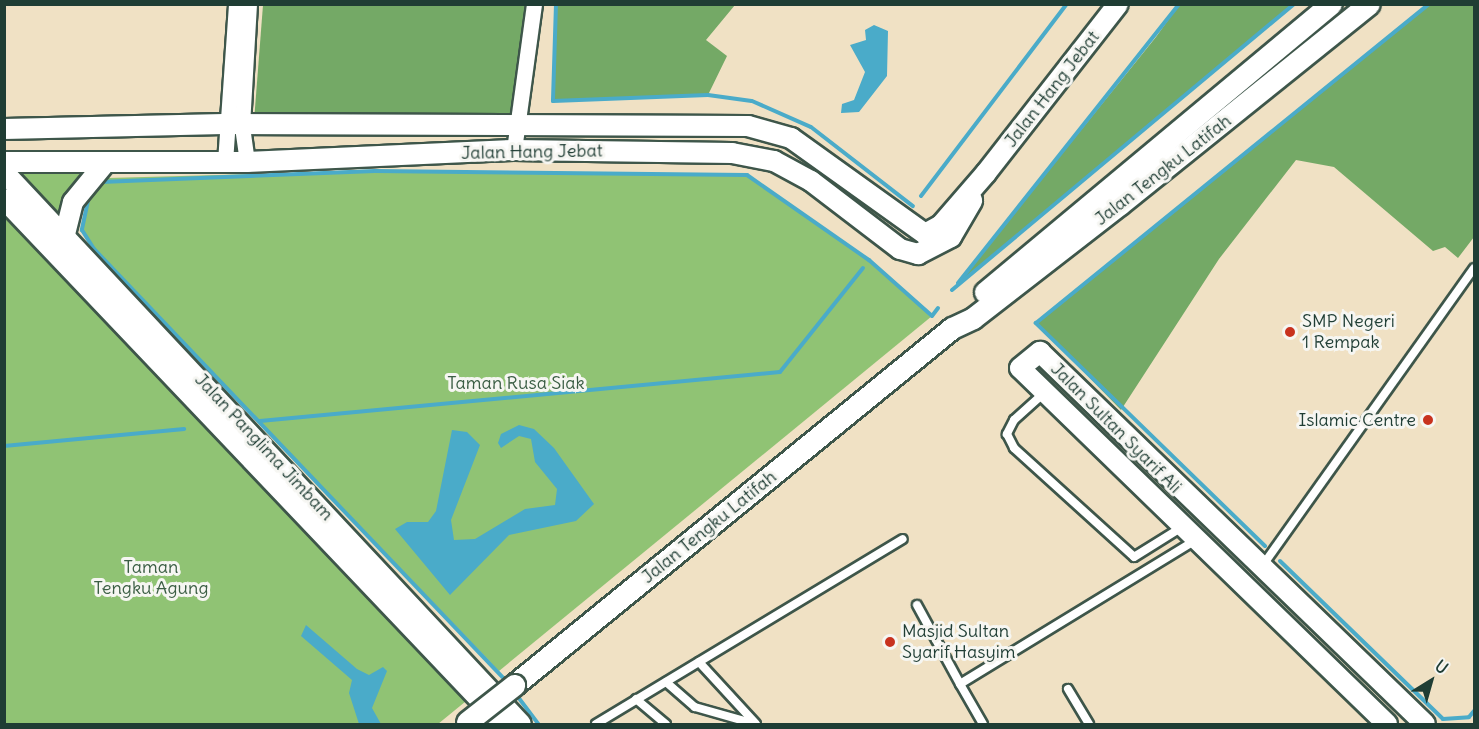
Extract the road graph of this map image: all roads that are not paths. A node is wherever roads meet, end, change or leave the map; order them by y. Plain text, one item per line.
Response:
1 (236, 4) edge
2 (249, 4) edge
3 (534, 4) edge
4 (1118, 4) edge
5 (1331, 4) edge
6 (1369, 4) edge
7 (233, 124) junction
8 (4, 129) edge
9 (518, 129) junction
10 (514, 150) junction
11 (4, 162) edge
12 (225, 162) junction
13 (247, 162) junction
14 (105, 163) junction
15 (4, 172) edge
16 (986, 173) junction
17 (4, 199) edge
18 (65, 234) junction
19 (1474, 268) edge
20 (952, 328) junction
21 (1044, 393) junction
22 (1189, 533) junction
23 (903, 539) dead end
24 (1259, 570) junction
25 (917, 605) dead end
26 (699, 662) junction
27 (666, 682) junction
28 (960, 684) junction
29 (1068, 689) dead end
30 (636, 699) junction
31 (1408, 709) junction
32 (464, 724) edge
33 (502, 724) edge
34 (521, 724) edge
35 (596, 724) edge
36 (666, 724) edge
37 (756, 724) edge
38 (983, 724) edge
39 (1089, 724) edge
40 (1387, 724) edge
41 (1393, 724) edge
42 (1423, 724) edge

1 - 7 street
2 - 7 street
3 - 9 street
4 - 16 street, Jalan Hang Jebat
5 - 20 main road, Jalan Tengku Latifah
6 - 20 main road, Jalan Tengku Latifah
7 - 8 street, Jalan Hang Jebat
7 - 9 street, Jalan Hang Jebat
7 - 12 street
7 - 13 street
9 - 10 street
9 - 16 street, Jalan Hang Jebat
10 - 13 street, Jalan Hang Jebat
10 - 16 street, Jalan Hang Jebat
11 - 14 street, Jalan Hang Jebat
12 - 13 street, Jalan Hang Jebat
12 - 14 street, Jalan Hang Jebat
14 - 18 street
15 - 18 street, Jalan Panglima Jimbam
17 - 33 street, Jalan Panglima Jimbam
18 - 34 street, Jalan Panglima Jimbam
19 - 24 lane
20 - 32 main road, Jalan Tengku Latifah, bridge
21 - 22 street, Jalan Sultan Syarif Ali
21 - 22 lane
21 - 24 street, Jalan Sultan Syarif Ali
22 - 28 lane
22 - 40 street, Jalan Sultan Syarif Ali
23 - 26 lane
24 - 31 street, Jalan Sultan Syarif Ali
25 - 28 lane
26 - 27 lane
26 - 37 lane
27 - 30 lane
27 - 37 lane
28 - 38 lane
29 - 39 lane
30 - 35 lane
30 - 36 lane
31 - 41 street
31 - 42 street, Jalan Sultan Syarif Ali

